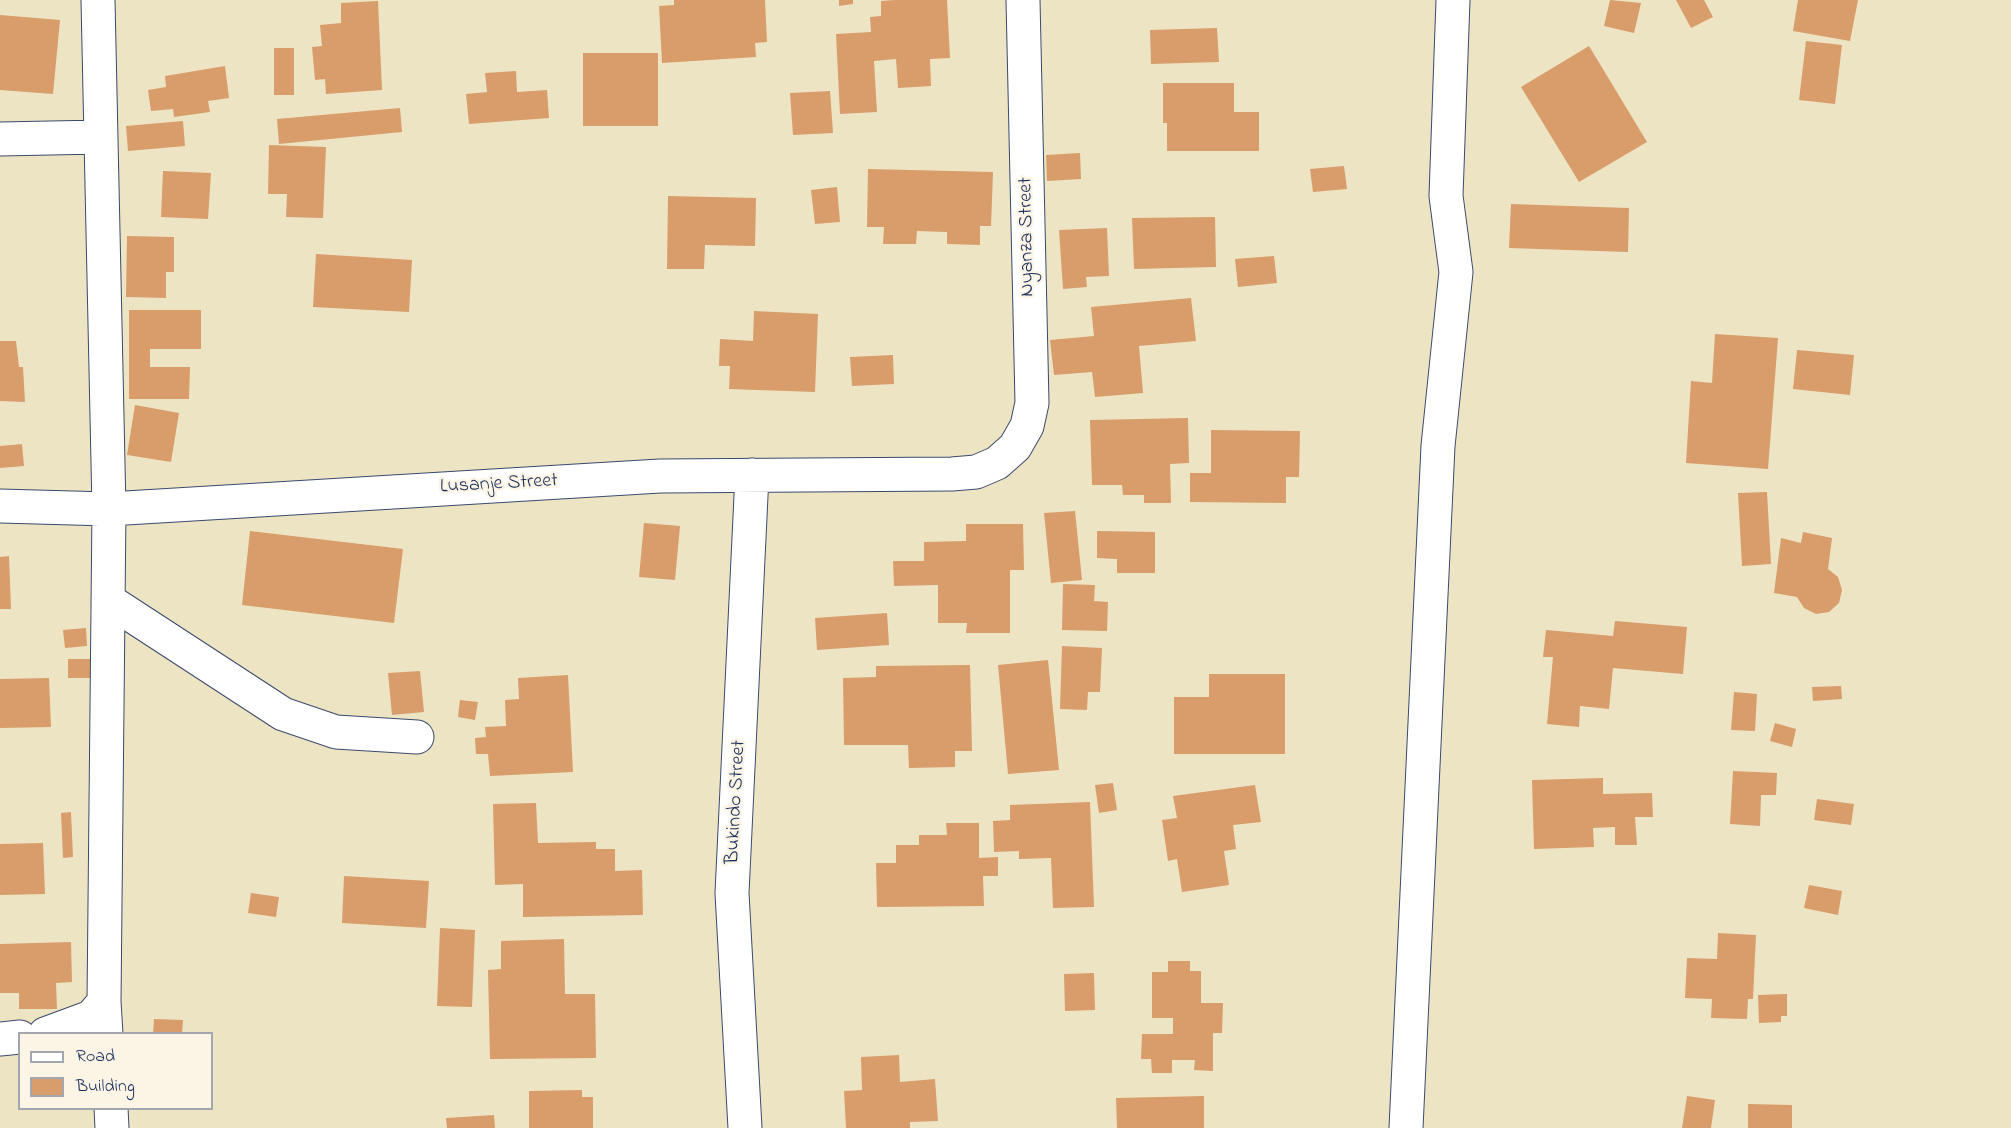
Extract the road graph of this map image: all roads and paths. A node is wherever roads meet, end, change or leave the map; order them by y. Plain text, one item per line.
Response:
1 (98, 0) edge
2 (1023, 0) edge
3 (1453, 0) edge
4 (101, 137) junction
5 (0, 140) edge
6 (997, 463) joint
7 (752, 475) junction
8 (0, 506) edge
9 (109, 509) junction
10 (108, 600) junction
11 (417, 737) dead end
12 (105, 1018) edge
13 (50, 1032) edge
14 (18, 1037) edge
15 (0, 1039) edge
16 (111, 1110) edge
17 (112, 1128) edge
18 (745, 1128) edge
19 (1406, 1128) edge

1 - 4 street
2 - 6 street, Nyanza Street
3 - 19 street
4 - 5 street
4 - 9 street
6 - 7 street, Lusanje Street
7 - 9 street, Lusanje Street
7 - 18 street, Bukindo Street
8 - 9 street, Lusanje Street
9 - 10 street
10 - 11 street
10 - 12 street
12 - 13 street
14 - 15 street
16 - 17 street

